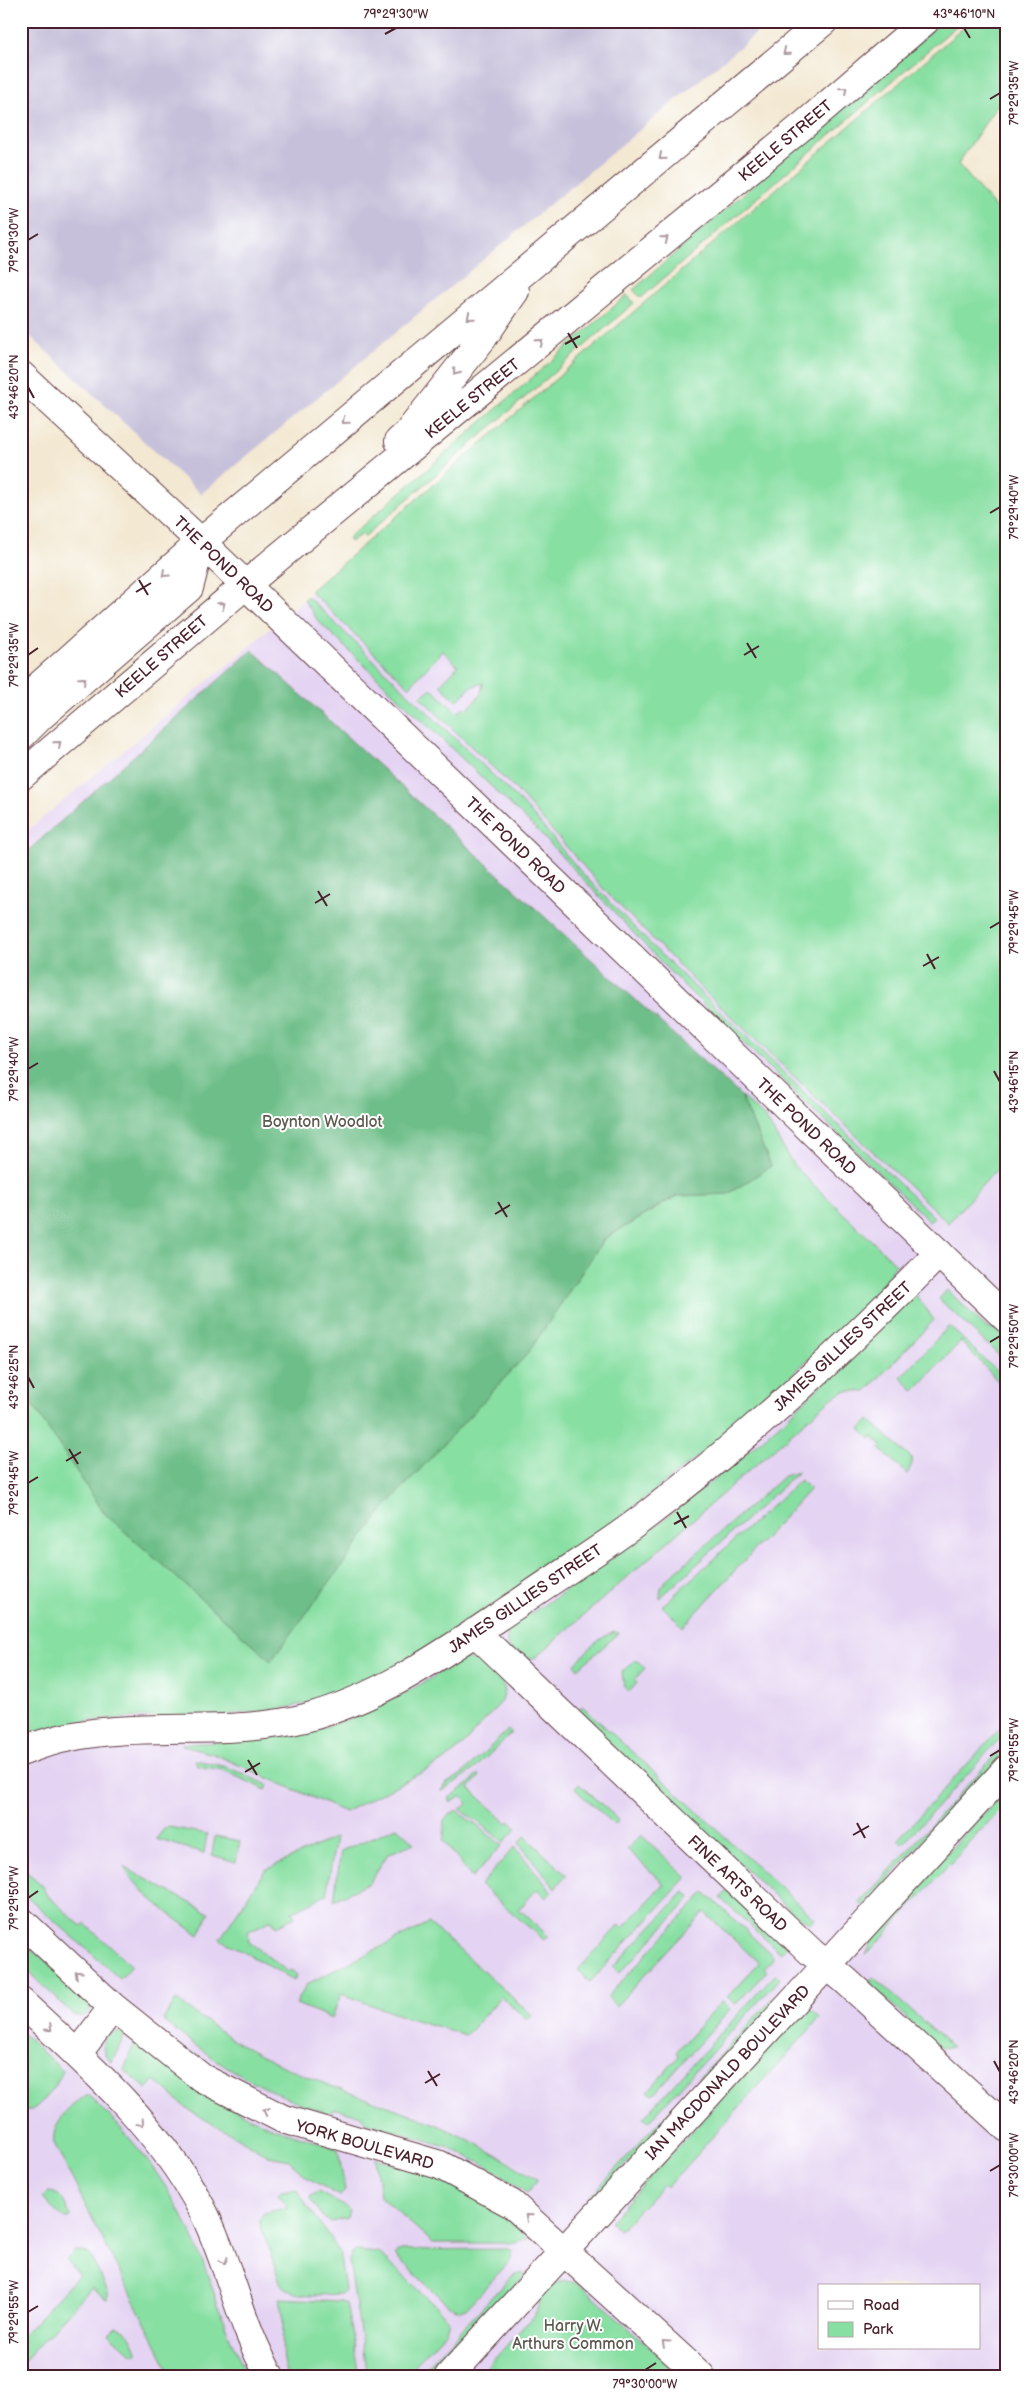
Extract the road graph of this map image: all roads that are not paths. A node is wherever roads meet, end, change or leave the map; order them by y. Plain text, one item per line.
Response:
1 (824, 21) edge
2 (925, 21) edge
3 (536, 262) junction
4 (21, 375) edge
5 (201, 542) junction
6 (246, 585) junction
7 (21, 702) edge
8 (21, 736) edge
9 (21, 776) edge
10 (939, 1253) junction
11 (1007, 1319) edge
12 (475, 1632) junction
13 (21, 1752) edge
14 (1007, 1770) edge
15 (21, 1921) edge
16 (826, 1965) junction
17 (21, 2002) edge
18 (113, 2007) junction
19 (77, 2054) junction
20 (1007, 2128) edge
21 (564, 2250) junction
22 (270, 2376) edge
23 (449, 2376) edge
24 (701, 2376) edge

1 -> 3 street
6 -> 2 street, KEELE STREET
3 -> 5 street
3 -> 6 street
4 - 5 street, THE POND ROAD
5 - 6 street, THE POND ROAD
5 -> 7 street
8 -> 5 street
9 -> 6 street, KEELE STREET
6 - 10 street, THE POND ROAD
10 - 11 street, THE POND ROAD
10 - 12 street, JAMES GILLIES STREET
12 - 13 street, JAMES GILLIES STREET
12 - 16 street, FINE ARTS ROAD
14 - 16 street, IAN MACDONALD BOULEVARD
18 -> 15 street, YORK BOULEVARD
16 - 20 street, FINE ARTS ROAD
16 - 21 street, IAN MACDONALD BOULEVARD
17 -> 19 street
18 - 19 street
21 -> 18 street, YORK BOULEVARD
19 -> 22 street
21 - 23 street, IAN MACDONALD BOULEVARD
24 -> 21 street, YORK BOULEVARD

